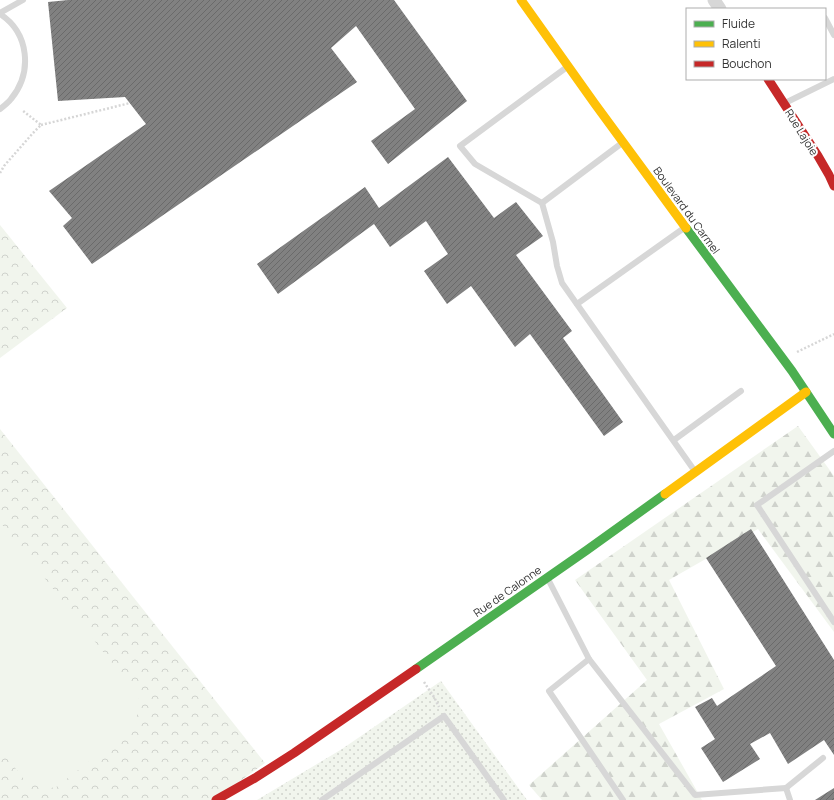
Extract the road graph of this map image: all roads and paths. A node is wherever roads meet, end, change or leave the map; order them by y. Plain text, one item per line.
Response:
1 (23, 0) edge
2 (521, 0) edge
3 (0, 13) edge
4 (826, 20) edge
5 (834, 35) edge
6 (568, 66) junction
7 (834, 79) edge
8 (769, 80) edge
9 (130, 103) dead end
10 (784, 103) junction
11 (0, 109) edge
12 (22, 110) dead end
13 (41, 125) junction
14 (624, 143) junction
15 (0, 172) edge
16 (833, 181) edge
17 (542, 203) junction
18 (685, 227) junction
19 (577, 304) junction
20 (834, 334) edge
21 (783, 359) junction
22 (741, 391) dead end
23 (806, 392) junction
24 (834, 434) edge
25 (674, 440) junction
26 (834, 451) edge
27 (695, 471) junction
28 (548, 578) junction
29 (834, 622) edge
30 (589, 659) junction
31 (415, 669) junction
32 (444, 716) junction
33 (823, 758) dead end
34 (786, 788) junction
35 (216, 800) edge
36 (322, 800) edge
37 (504, 800) edge
38 (623, 800) edge
39 (790, 800) edge

1 - 3 lane
2 - 6 street, Boulevard du Carmel
3 - 11 lane
4 - 5 lane
6 - 14 street, Boulevard du Carmel
6 - 17 lane
7 - 10 lane
8 - 10 street, Rue Lajoie
9 - 13 path
10 - 16 street, Rue Lajoie
12 - 13 path
13 - 15 path
14 - 17 lane
14 - 18 street, Boulevard du Carmel
17 - 19 lane
18 - 19 lane
18 - 21 street, Boulevard du Carmel
19 - 25 lane
20 - 21 path
21 - 23 street, Boulevard du Carmel
22 - 25 lane
23 - 24 street, Boulevard du Carmel
23 - 27 street, Rue de Calonne
25 - 27 lane
26 - 29 lane
27 - 28 street, Rue de Calonne
28 - 30 lane
28 - 31 street, Rue de Calonne
30 - 34 lane
30 - 38 lane
31 - 32 path
31 - 35 street, Rue de Calonne
32 - 36 lane
32 - 37 lane
33 - 34 lane
34 - 39 lane

